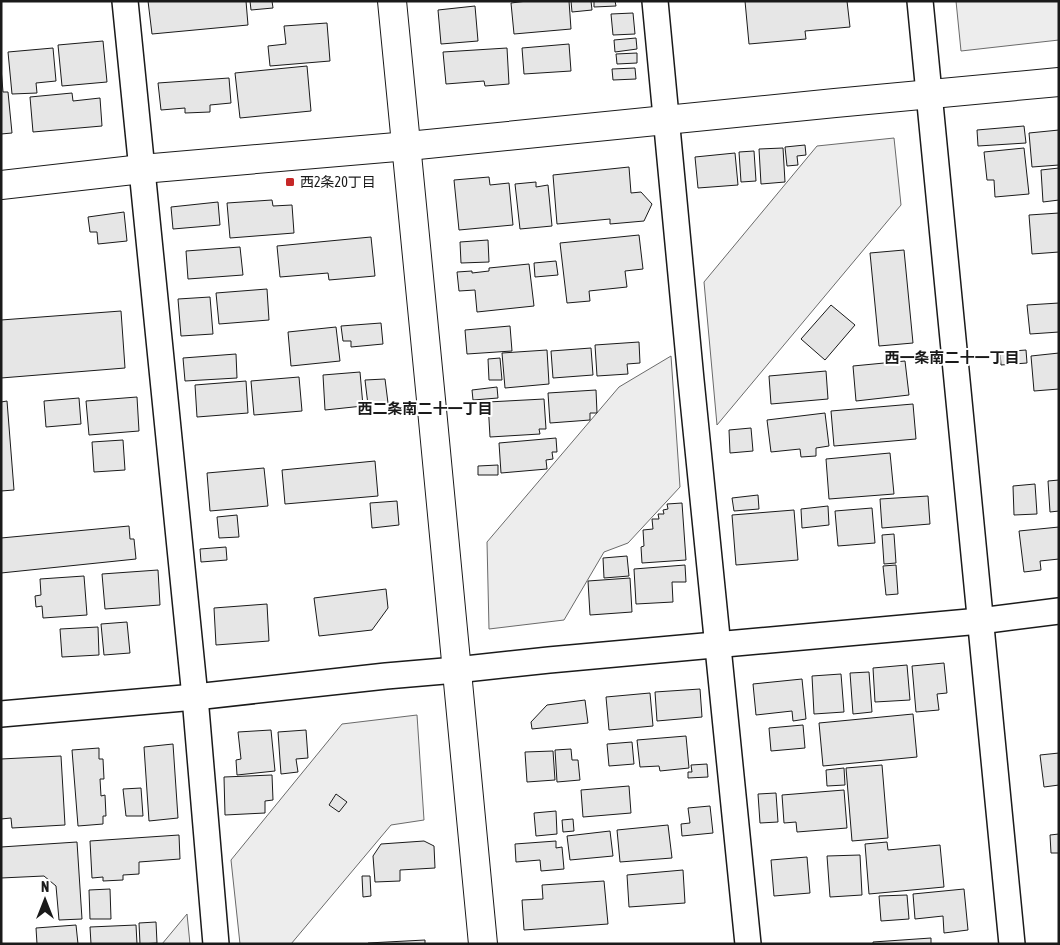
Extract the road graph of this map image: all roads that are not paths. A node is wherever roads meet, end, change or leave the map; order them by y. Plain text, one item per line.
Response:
1 (125, 1) edge
2 (392, 1) edge
3 (656, 1) edge
4 (920, 1) edge
5 (1059, 82) edge
6 (929, 94) junction
7 (668, 120) junction
8 (408, 146) junction
9 (142, 169) junction
10 (1, 185) edge
11 (1059, 611) edge
12 (980, 621) junction
13 (718, 644) junction
14 (456, 670) junction
15 (195, 698) junction
16 (1, 714) edge
17 (216, 944) edge
18 (483, 944) edge
19 (748, 944) edge
20 (1012, 944) edge

1 - 9 street
2 - 8 street
3 - 7 street
4 - 6 street
5 - 6 street
6 - 7 street
6 - 12 street
7 - 8 street
7 - 13 street
8 - 9 street
8 - 14 street
9 - 10 street
9 - 15 street
11 - 12 street
12 - 13 street
12 - 20 street
13 - 14 street
13 - 19 street
14 - 15 street
14 - 18 street
15 - 16 street
15 - 17 street

